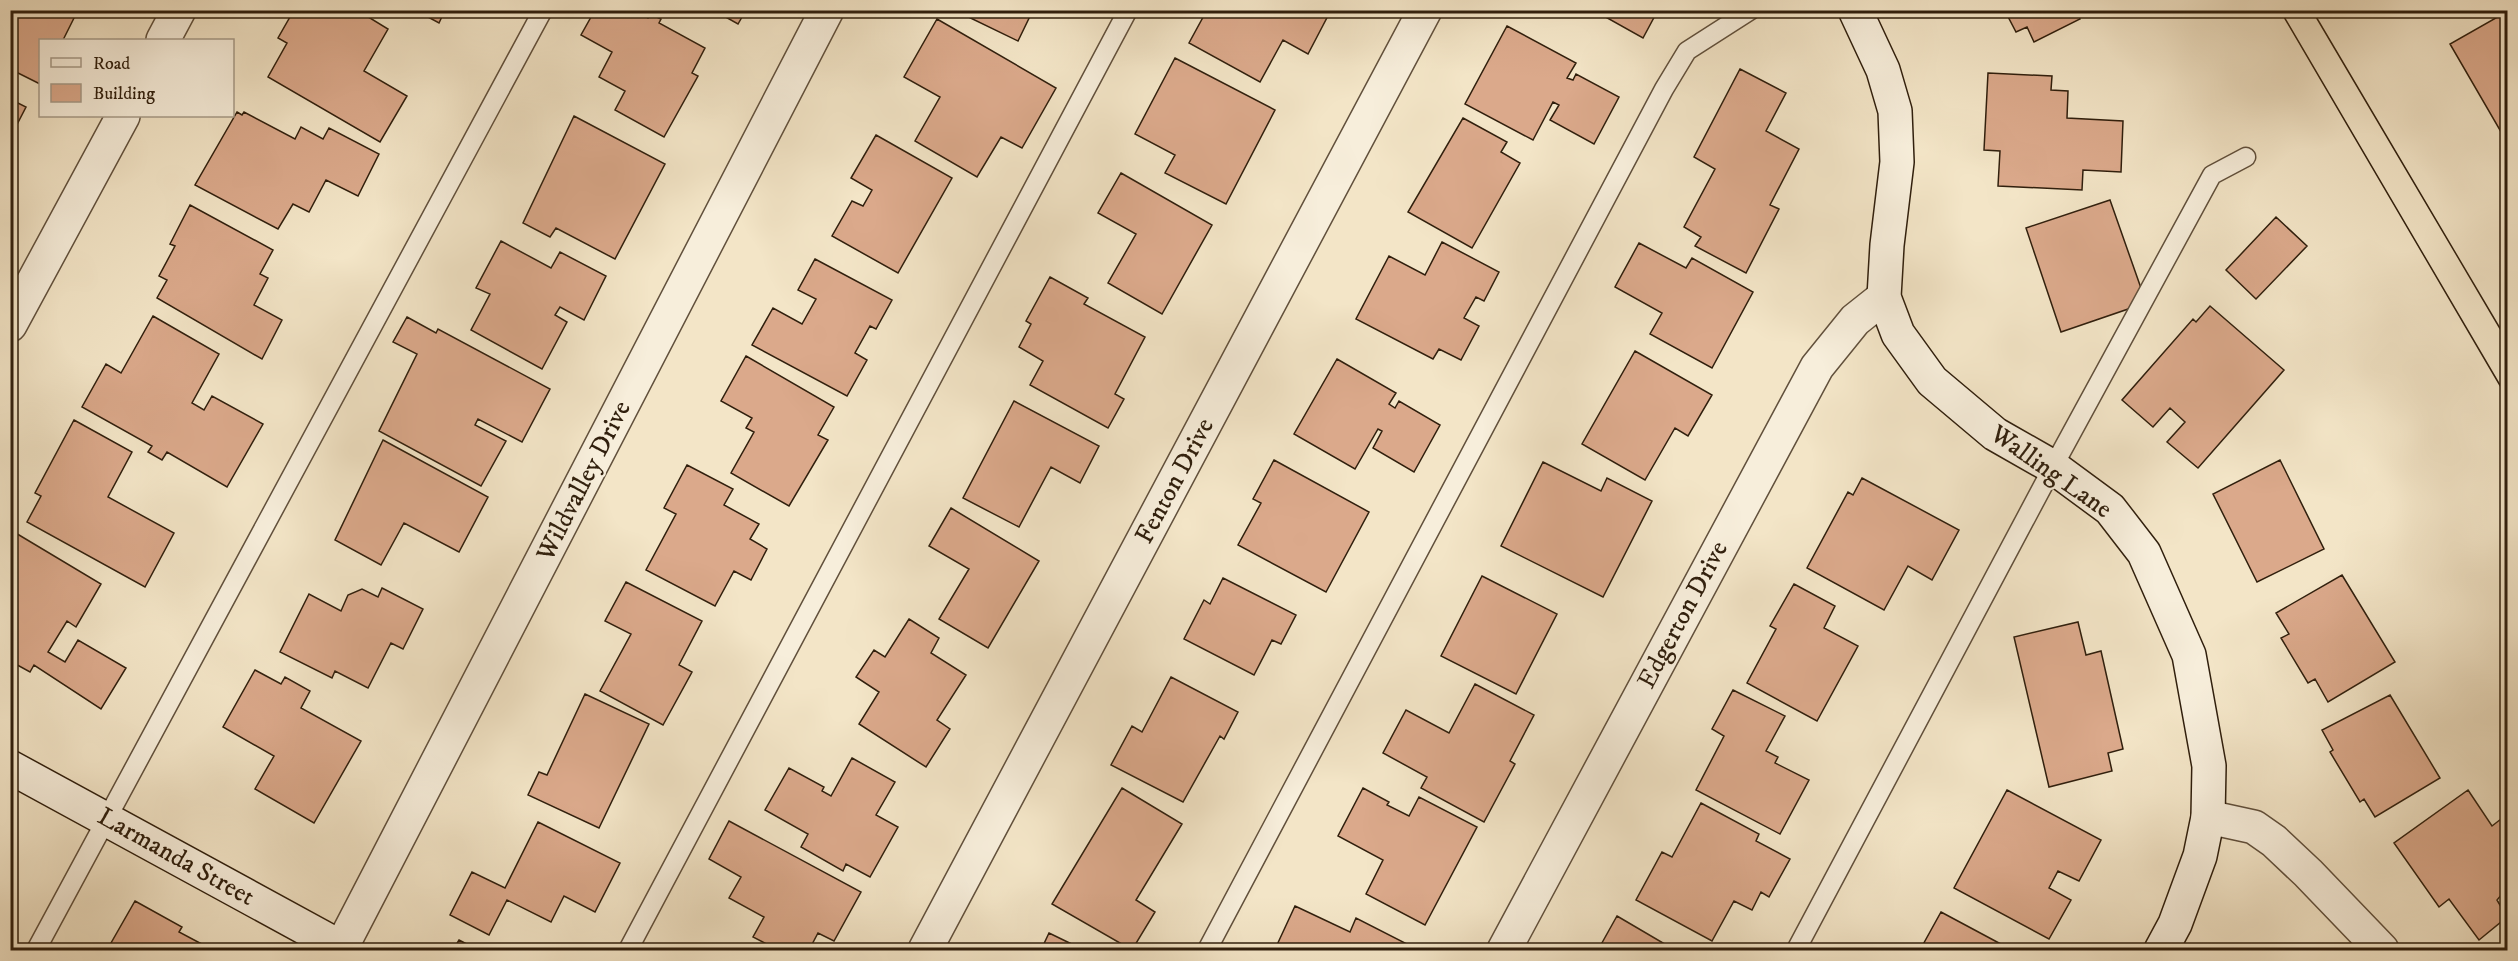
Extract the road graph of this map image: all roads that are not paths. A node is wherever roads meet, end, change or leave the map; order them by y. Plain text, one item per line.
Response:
1 (179, 10) edge
2 (543, 10) edge
3 (827, 10) edge
4 (1128, 10) edge
5 (1425, 10) edge
6 (1751, 10) edge
7 (1855, 10) edge
8 (164, 39) edge
9 (122, 117) edge
10 (2246, 158) dead end
11 (1884, 297) junction
12 (10, 325) edge
13 (2053, 467) junction
14 (10, 767) edge
15 (2208, 817) junction
16 (105, 819) junction
17 (341, 949) edge
18 (36, 951) edge
19 (628, 951) edge
20 (925, 951) edge
21 (1207, 951) edge
22 (1504, 951) edge
23 (1796, 951) edge
24 (2161, 951) edge
25 (2382, 951) edge

1 - 8 street
2 - 16 lane
3 - 17 street, Wildvalley Drive
4 - 19 lane
5 - 20 street, Fenton Drive
6 - 21 lane
7 - 11 street, Walling Lane
9 - 12 street
10 - 13 lane
11 - 13 street, Walling Lane
11 - 22 street, Edgerton Drive
13 - 15 street, Walling Lane
13 - 23 lane
14 - 16 street, Larmanda Street
15 - 24 street, Walling Lane
15 - 25 street
16 - 17 street, Larmanda Street
16 - 18 lane

